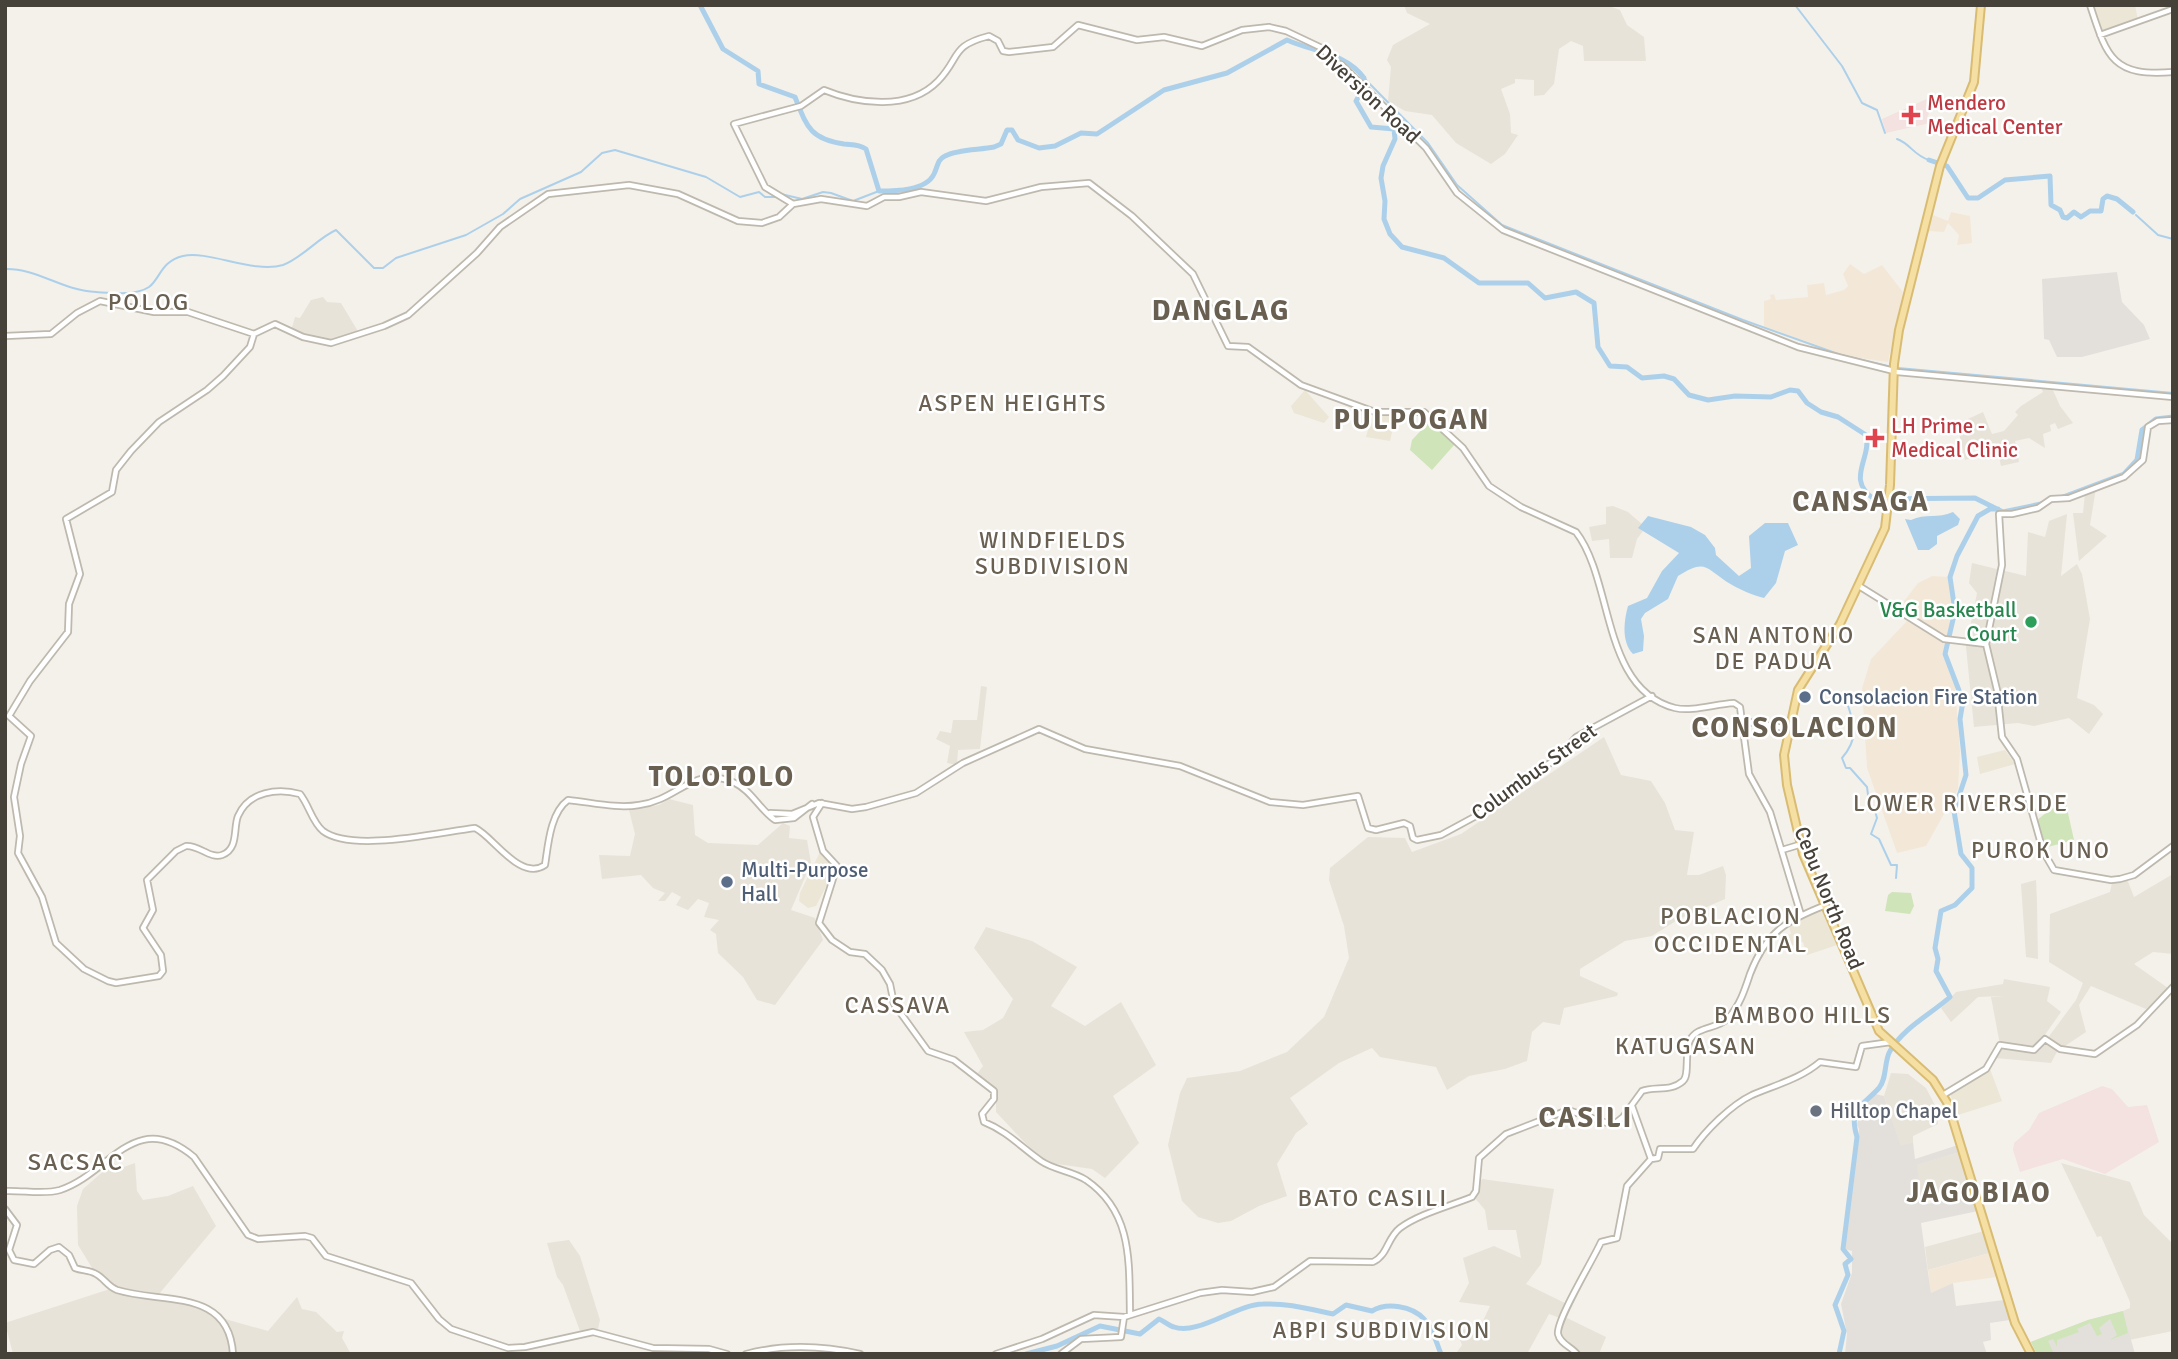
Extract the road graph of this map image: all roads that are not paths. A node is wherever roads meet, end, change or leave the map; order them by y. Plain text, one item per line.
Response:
1 (1983, 5) edge
2 (2090, 5) edge
3 (2173, 9) edge
4 (2099, 35) junction
5 (2173, 72) edge
6 (793, 204) junction
7 (254, 334) junction
8 (5, 336) edge
9 (1895, 368) junction
10 (2173, 397) edge
11 (2173, 419) edge
12 (1860, 588) junction
13 (1986, 644) junction
14 (1652, 696) junction
15 (1744, 719) junction
16 (1789, 729) junction
17 (822, 803) junction
18 (1802, 844) junction
19 (2173, 846) edge
20 (1782, 850) junction
21 (1826, 905) junction
22 (1801, 915) junction
23 (2173, 987) edge
24 (1882, 1033) junction
25 (1893, 1044) junction
26 (1943, 1095) junction
27 (1632, 1106) junction
28 (1651, 1159) junction
29 (5, 1191) edge
30 (5, 1209) edge
31 (1130, 1315) junction
32 (1124, 1317) junction
33 (233, 1354) edge
34 (727, 1354) edge
35 (746, 1354) edge
36 (860, 1354) edge
37 (996, 1354) edge
38 (1062, 1354) edge
39 (1577, 1354) edge
40 (2031, 1354) edge

1 - 9 main road, Cebu North Road
2 - 4 street
3 - 4 street
4 - 5 street
6 - 7 street
6 - 9 street, Diversion Road
6 - 14 street
7 - 8 street
7 - 17 street, Columbus Street
9 - 10 street, Diversion Road
9 - 12 main road, Cebu North Road
11 - 13 street
12 - 13 street
12 - 16 main road, Cebu North Road
13 - 19 street
14 - 15 street
14 - 17 street, Columbus Street
15 - 16 street
15 - 20 street
16 - 18 main road, Cebu North Road
17 - 31 street
18 - 20 street
18 - 21 main road, Cebu North Road
18 - 24 main road, Cebu North Road
20 - 22 street
21 - 22 street
21 - 24 main road, Cebu North Road
22 - 27 street
23 - 26 street
24 - 25 main road
25 - 26 main road
25 - 28 street
26 - 40 main road
27 - 28 street
27 - 31 street
28 - 39 street
29 - 34 street
30 - 33 street
31 - 32 street
32 - 37 street
32 - 38 street
35 - 36 street

